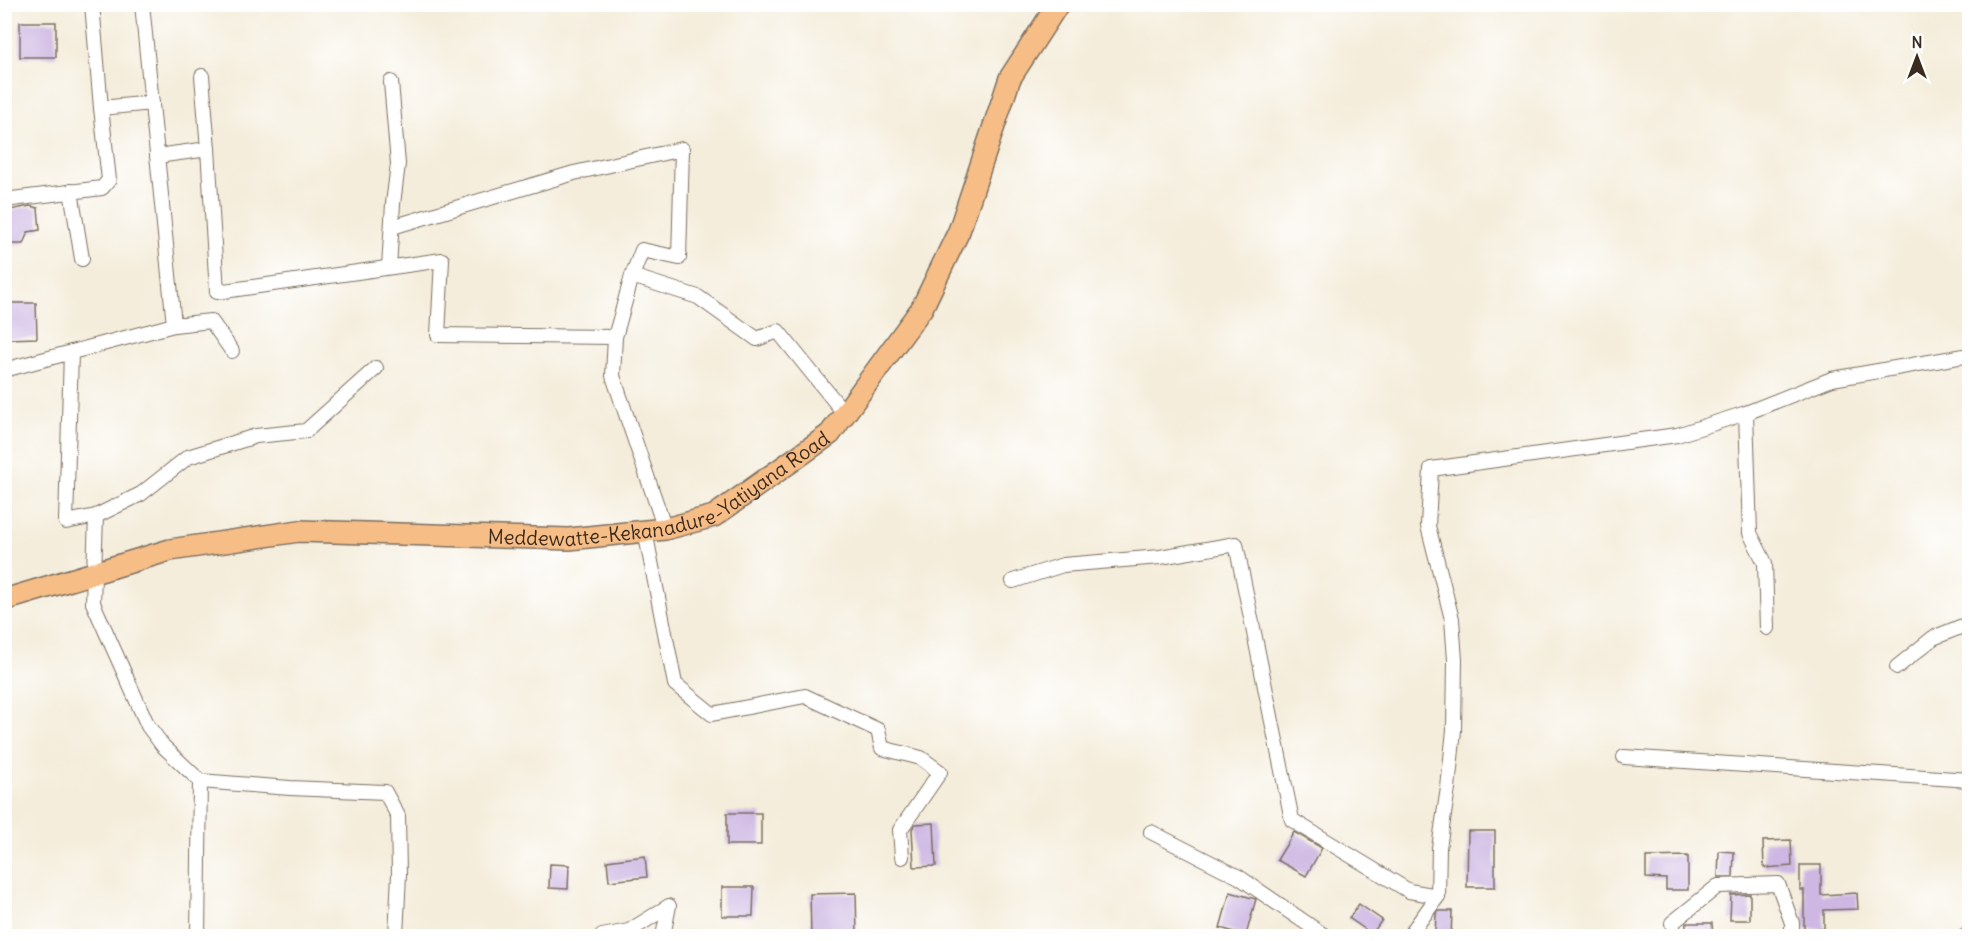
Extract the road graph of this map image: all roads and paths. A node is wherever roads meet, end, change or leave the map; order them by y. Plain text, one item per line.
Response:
1 (92, 4) edge
2 (142, 4) edge
3 (1058, 4) edge
4 (202, 76) dead end
5 (391, 82) dead end
6 (152, 103) junction
7 (101, 108) junction
8 (208, 149) junction
9 (157, 156) junction
10 (71, 191) junction
11 (4, 200) edge
12 (392, 226) junction
13 (82, 259) dead end
14 (389, 267) junction
15 (632, 276) junction
16 (174, 325) junction
17 (615, 337) junction
18 (232, 351) dead end
19 (71, 352) junction
20 (1970, 355) edge
21 (376, 368) dead end
22 (4, 370) edge
23 (1746, 413) junction
24 (845, 414) junction
25 (96, 516) junction
26 (655, 530) junction
27 (94, 573) junction
28 (1013, 581) dead end
29 (4, 600) edge
30 (1970, 623) edge
31 (1767, 628) dead end
32 (1898, 667) dead end
33 (1624, 757) dead end
34 (1970, 780) edge
35 (200, 781) junction
36 (1151, 832) dead end
37 (902, 857) dead end
38 (1438, 896) junction
39 (1970, 933) edge
40 (198, 936) edge
41 (396, 936) edge
42 (602, 936) edge
43 (663, 936) edge
44 (1325, 936) edge
45 (1409, 936) edge
46 (1675, 936) edge
47 (1792, 936) edge
48 (1965, 936) edge

1 - 7 street
2 - 6 street
3 - 24 main road, Meddewatte-Kekanadure-Yatiyana Road
4 - 8 street
5 - 12 street
6 - 7 street
6 - 9 street
7 - 10 street
8 - 9 street
8 - 14 street
9 - 16 street
10 - 11 street
10 - 13 street
12 - 14 street
12 - 15 street
14 - 17 street
15 - 17 street
15 - 24 street
16 - 18 street
16 - 19 street
17 - 26 street
19 - 22 street
19 - 25 street
20 - 23 street
21 - 25 street
23 - 31 street
23 - 38 street
24 - 26 main road, Meddewatte-Kekanadure-Yatiyana Road
25 - 27 street
26 - 27 main road, Meddewatte-Kekanadure-Yatiyana Road
26 - 37 street
27 - 29 main road, Meddewatte-Kekanadure-Yatiyana Road
27 - 35 street
28 - 38 street
30 - 32 street
33 - 34 street
35 - 40 street
35 - 41 street
36 - 44 street
38 - 45 street
39 - 48 street
42 - 43 street
46 - 47 street

